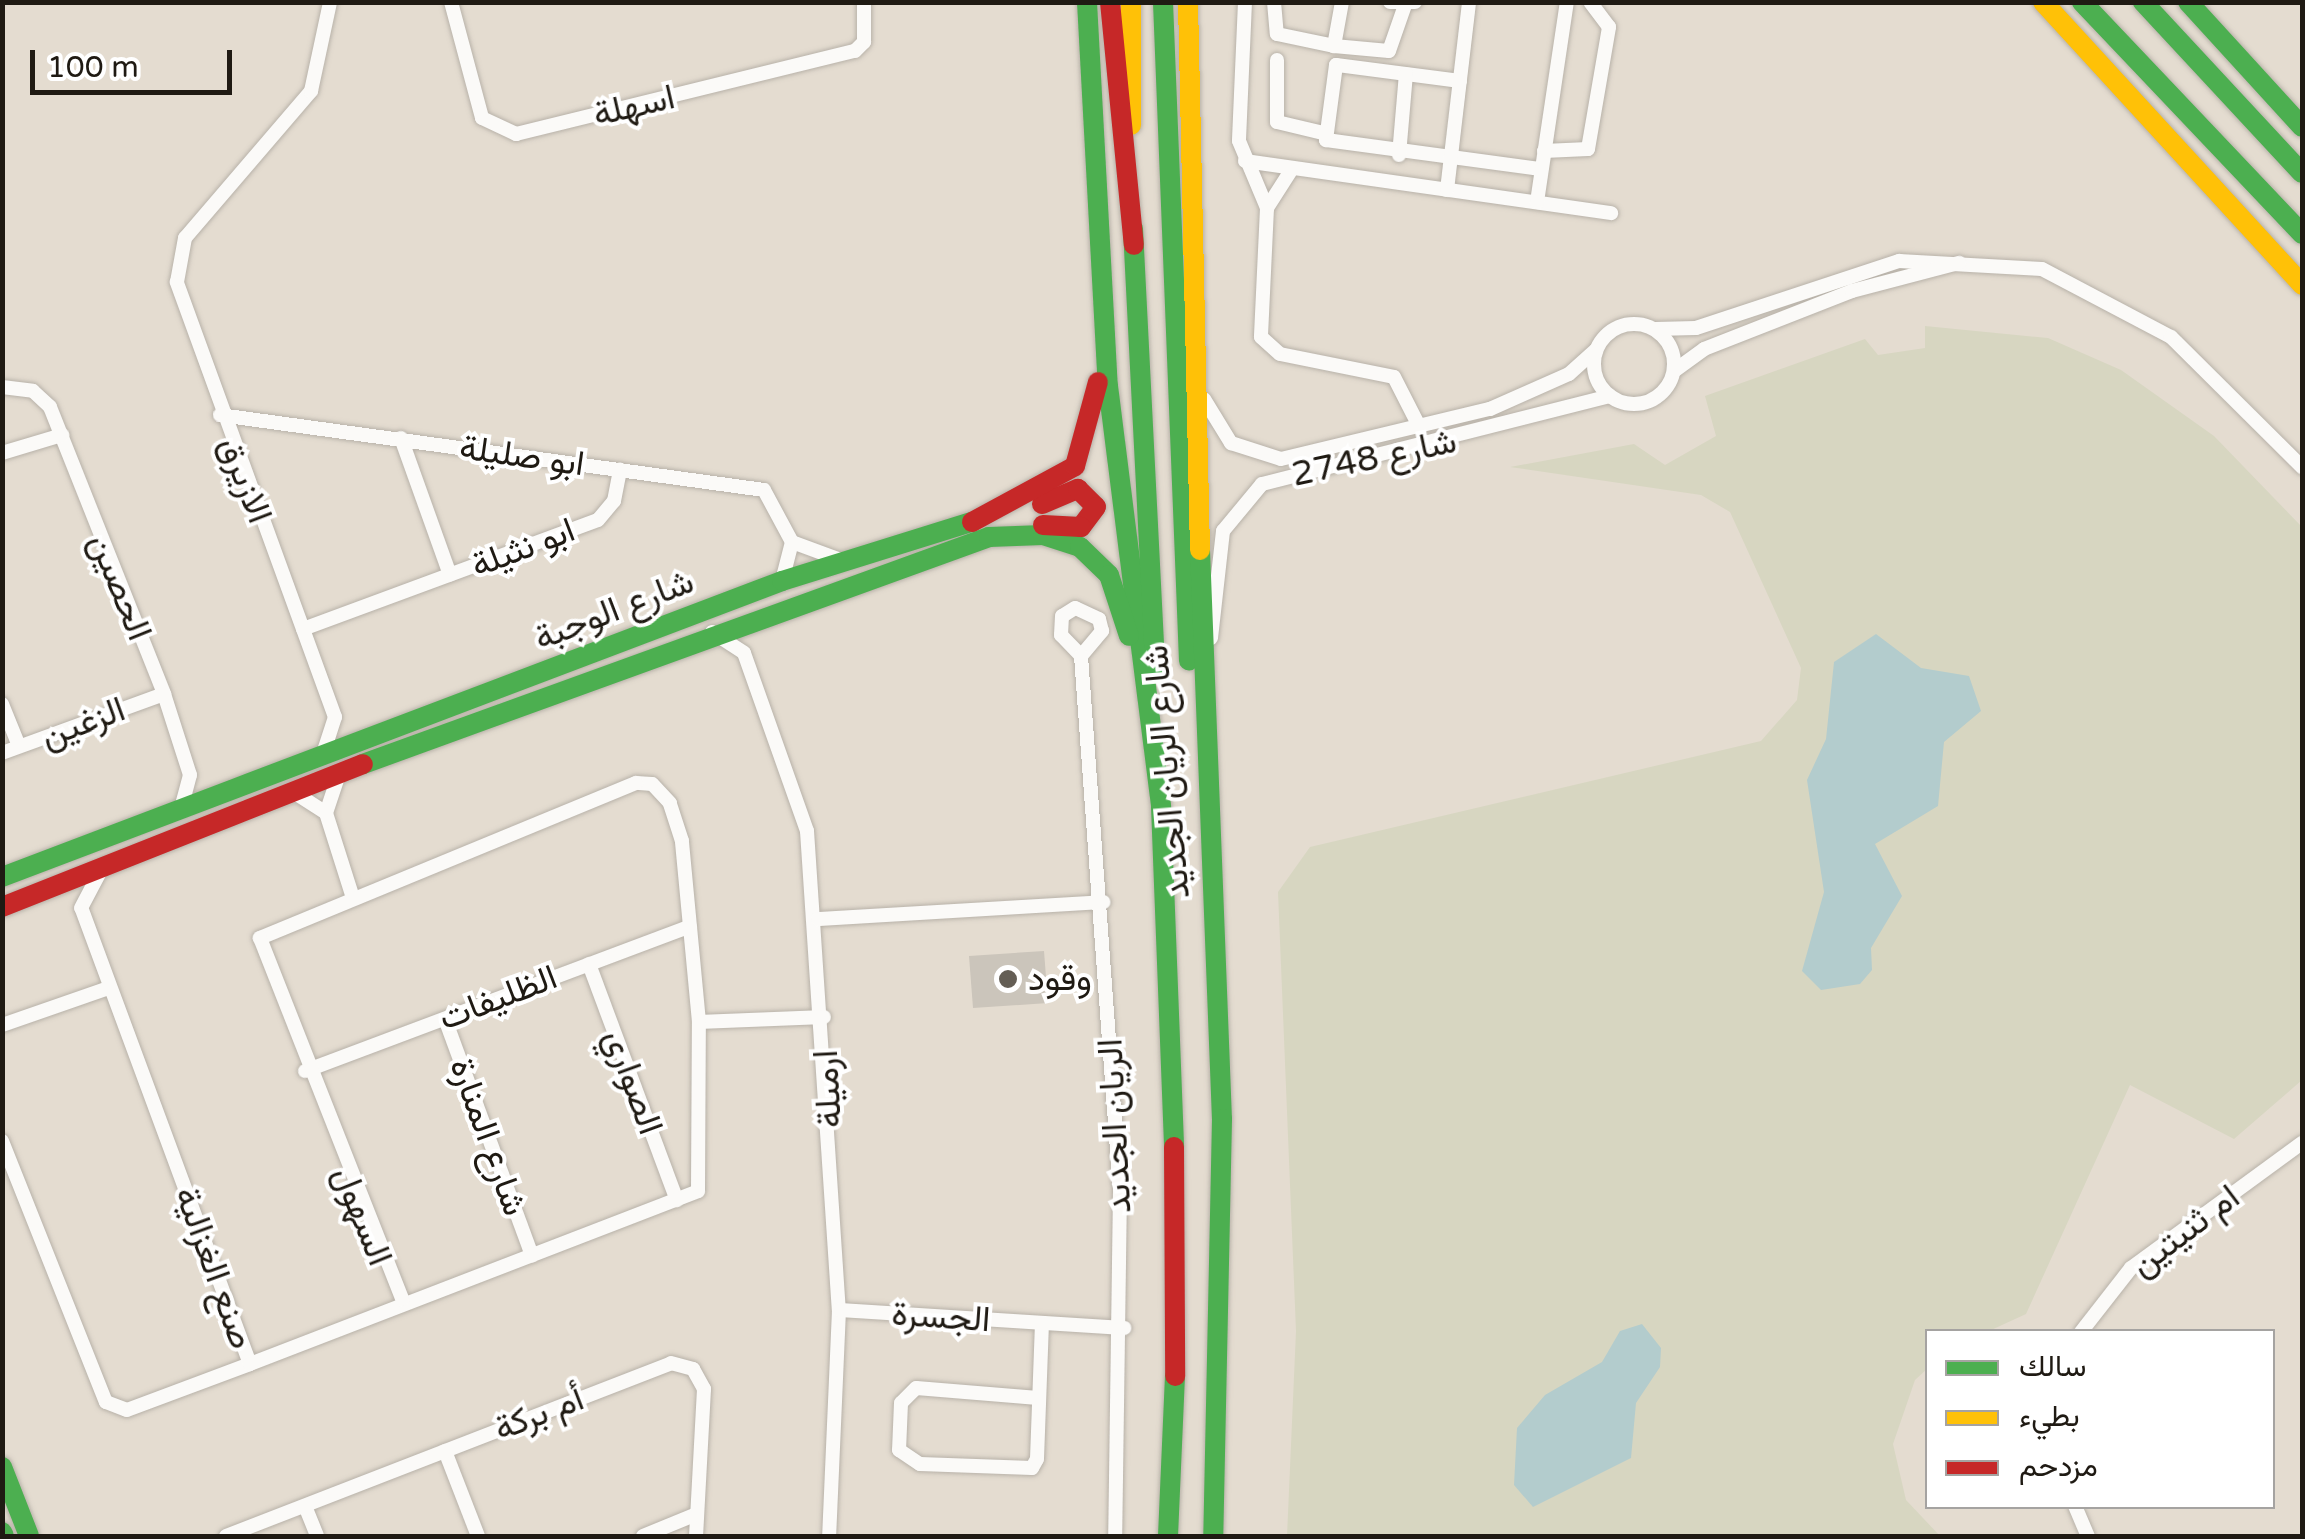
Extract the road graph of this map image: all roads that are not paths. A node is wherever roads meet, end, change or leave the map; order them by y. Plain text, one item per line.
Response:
1 (330, 2) edge
2 (452, 2) edge
3 (864, 2) edge
4 (1087, 2) edge
5 (1110, 2) edge
6 (1132, 2) edge
7 (1163, 2) edge
8 (1188, 2) edge
9 (1245, 2) edge
10 (1274, 2) edge
11 (1342, 2) edge
12 (1469, 2) edge
13 (1566, 2) edge
14 (1590, 2) edge
15 (2043, 2) edge
16 (2082, 2) edge
17 (2143, 2) edge
18 (2188, 2) edge
19 (1403, 3) edge
20 (1334, 46) junction
21 (1277, 60) dead end
22 (1406, 74) junction
23 (1460, 81) junction
24 (2302, 127) edge
25 (1323, 132) junction
26 (1544, 150) junction
27 (1399, 154) junction
28 (1451, 157) junction
29 (1245, 160) junction
30 (1541, 169) junction
31 (1290, 172) junction
32 (2302, 172) edge
33 (1447, 190) junction
34 (1537, 202) junction
35 (1266, 208) junction
36 (1611, 213) dead end
37 (2302, 234) edge
38 (1134, 245) junction
39 (1960, 263) junction
40 (2302, 285) edge
41 (1103, 290) junction
42 (1655, 330) junction
43 (1596, 350) junction
44 (1674, 371) junction
45 (2, 387) edge
46 (1199, 389) junction
47 (1610, 396) junction
48 (220, 416) junction
49 (1463, 417) junction
50 (1420, 428) junction
51 (62, 435) junction
52 (401, 438) junction
53 (1470, 438) junction
54 (2, 452) edge
55 (2302, 467) edge
56 (620, 470) junction
57 (990, 527) junction
58 (792, 542) junction
59 (840, 560) junction
60 (450, 576) junction
61 (782, 581) junction
62 (766, 611) junction
63 (303, 629) junction
64 (711, 632) junction
65 (744, 653) junction
66 (1081, 656) dead end
67 (1206, 658) junction
68 (1138, 664) junction
69 (164, 694) junction
70 (2, 704) edge
71 (335, 717) junction
72 (380, 736) junction
73 (20, 746) junction
74 (2, 753) edge
75 (318, 758) junction
76 (1204, 758) junction
77 (341, 772) junction
78 (292, 791) junction
79 (1161, 806) junction
80 (326, 813) junction
81 (172, 815) junction
82 (82, 847) junction
83 (102, 869) junction
84 (2, 877) edge
85 (2, 888) edge
86 (47, 890) junction
87 (352, 895) junction
88 (1103, 902) junction
89 (2, 907) edge
90 (80, 908) junction
91 (818, 919) junction
92 (690, 926) junction
93 (589, 964) junction
94 (109, 988) junction
95 (824, 1017) junction
96 (445, 1019) junction
97 (699, 1022) junction
98 (2, 1026) edge
99 (305, 1071) junction
100 (2, 1140) edge
101 (2302, 1143) edge
102 (677, 1200) junction
103 (532, 1255) junction
104 (402, 1299) junction
105 (839, 1310) junction
106 (1042, 1325) junction
107 (1124, 1328) junction
108 (2083, 1329) edge
109 (250, 1364) junction
110 (1038, 1398) junction
111 (445, 1451) junction
112 (2, 1468) edge
113 (305, 1506) junction
114 (2076, 1509) edge
115 (697, 1514) junction
116 (29, 1536) edge
117 (226, 1536) edge
118 (317, 1536) edge
119 (478, 1536) edge
120 (643, 1536) edge
121 (696, 1536) edge
122 (829, 1536) edge
123 (1116, 1536) edge
124 (1168, 1536) edge
125 (1213, 1536) edge
126 (2088, 1536) edge

1 - 48 street, الازيرق
2 - 3 street, اسهلة
4 - 41 main road
5 - 38 main road
6 - 38 main road, شارع الريان الجديد
7 - 76 main road, شارع الريان الجديد
8 - 46 main road
9 - 29 street
10 - 20 street
11 - 20 street
12 - 23 street
13 - 26 street
14 - 26 street
15 - 40 main road
16 - 37 main road
17 - 32 main road
18 - 24 main road
19 - 20 street
21 - 25 street
22 - 23 street
22 - 25 street
22 - 27 street
23 - 28 street
25 - 27 street
26 - 30 street
27 - 28 street
28 - 30 street
28 - 33 street
29 - 31 street
29 - 35 street
30 - 34 street
31 - 33 street
31 - 35 street
33 - 34 street
34 - 36 street
35 - 50 street
38 - 79 main road, شارع الريان الجديد
39 - 42 street
39 - 44 street
39 - 55 street
41 - 57 main road, شارع الوجبة
41 - 68 main road
42 - 43 street
42 - 44 street
43 - 47 street
43 - 49 street, شارع 2748
44 - 47 street
45 - 51 street, الحصين
46 - 50 street, شارع 2748
46 - 67 main road
47 - 53 street, شارع 2748
48 - 52 street, ابو صليلة
48 - 63 street, الازيرق
49 - 50 street, شارع 2748
49 - 53 street
51 - 54 street
51 - 69 street, الحصين
52 - 56 street, ابو صليلة
52 - 60 street, ابو نثيلة
53 - 67 street, شارع 2748
56 - 58 street, ابو صليلة
56 - 60 street, ابو نثيلة
57 - 59 main road, شارع الوجبة
57 - 62 main road, شارع الوجبة
57 - 68 main road, شارع الوجبة
58 - 59 street
58 - 61 street
59 - 61 main road, شارع الوجبة
60 - 63 street, ابو نثيلة
61 - 72 main road, شارع الوجبة
62 - 64 main road, شارع الوجبة
62 - 65 street
63 - 71 street, الازيرق
64 - 65 street
64 - 77 main road, شارع الوجبة
65 - 91 street, ارميلة
66 - 88 street, الريان الجديد
67 - 76 main road
68 - 79 main road
69 - 73 street, الزغين
69 - 81 street, الحصين
70 - 73 street
71 - 72 street
71 - 75 street
72 - 75 main road, شارع الوجبة
73 - 74 street, الزغين
75 - 81 main road, شارع الوجبة
76 - 125 main road, شارع الريان الجديد
77 - 78 main road, شارع الوجبة
77 - 80 street
78 - 80 street
78 - 83 main road, شارع الوجبة
79 - 124 main road, شارع الريان الجديد
80 - 87 street
81 - 82 main road, شارع الوجبة
82 - 84 main road, شارع الوجبة
82 - 85 main road
83 - 86 main road, شارع الوجبة
83 - 90 street
86 - 89 main road, شارع الوجبة
86 - 90 street
87 - 92 street, السهول
87 - 99 street, السهول
88 - 91 street
88 - 107 street, الريان الجديد
90 - 94 street, صنع الغزالية
91 - 95 street, ارميلة
92 - 93 street, الظليفات
92 - 97 street, السهول
93 - 96 street, الظليفات
93 - 102 street, الصواري
94 - 98 street
94 - 109 street, صنع الغزالية
95 - 97 street
95 - 105 street, ارميلة
96 - 99 street, الظليفات
96 - 103 street, شارع المنارة
97 - 102 street, السهول
99 - 104 street, السهول
100 - 109 street, صنع الغزالية
101 - 108 street, ام ثنيتين
102 - 103 street, السهول
103 - 104 street, السهول
104 - 109 street
105 - 106 street, الجسرة
105 - 122 street, ارميلة
106 - 107 street, الجسرة
106 - 110 street, الجسرة
107 - 123 street, الريان الجديد
110 - 110 street, الجسرة
111 - 113 street, أم بركة
111 - 115 street, أم بركة
111 - 119 street
112 - 116 main road
113 - 117 street, أم بركة
113 - 118 street
114 - 126 street
115 - 120 street
115 - 121 street, أم بركة

